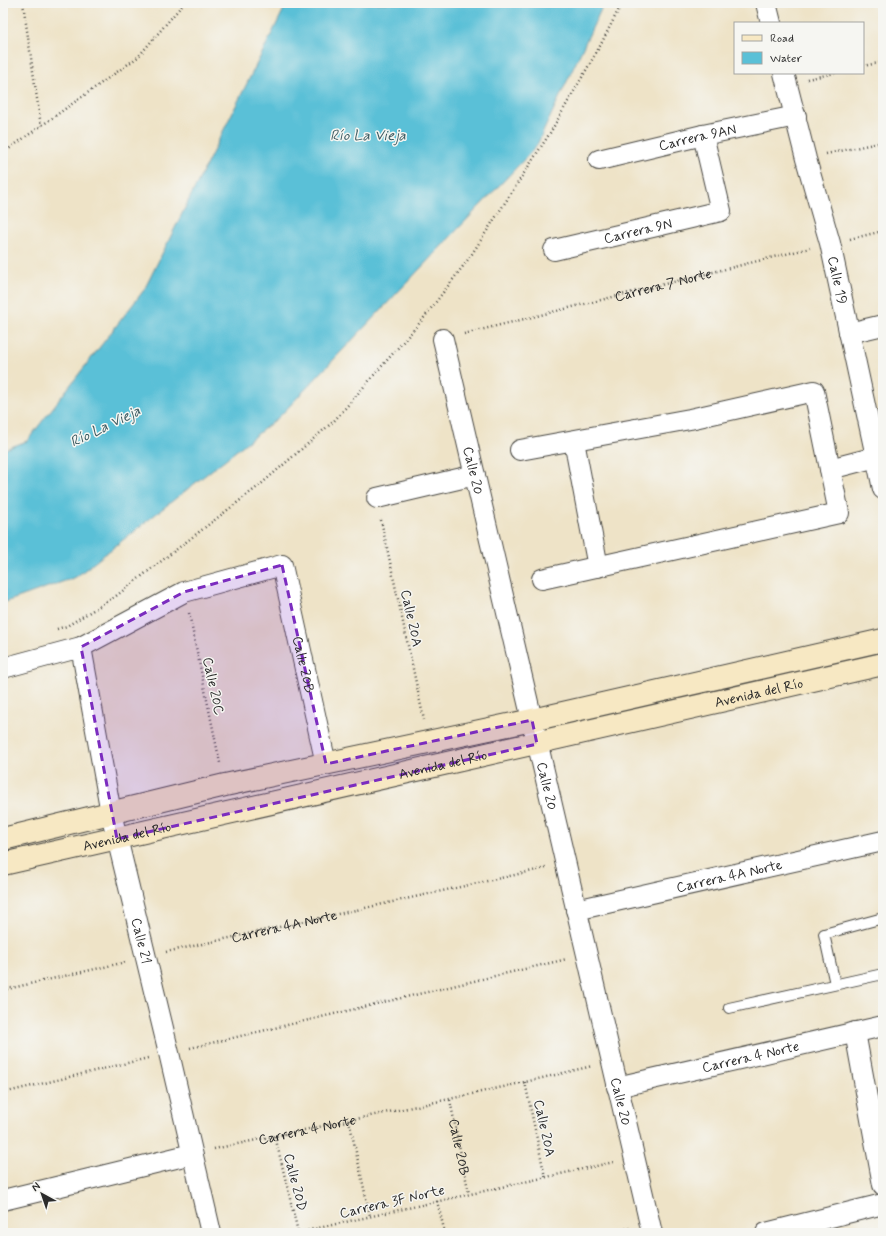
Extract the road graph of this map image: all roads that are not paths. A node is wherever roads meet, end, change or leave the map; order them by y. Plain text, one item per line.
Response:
1 (766, 3) edge
2 (771, 22) edge
3 (786, 79) edge
4 (796, 116) junction
5 (703, 135) junction
6 (599, 160) dead end
7 (554, 250) dead end
8 (883, 325) edge
9 (849, 332) junction
10 (443, 339) road end
11 (574, 441) junction
12 (520, 450) dead end
13 (876, 457) junction
14 (830, 469) junction
15 (475, 475) junction
16 (883, 489) edge
17 (377, 498) road end
18 (598, 567) junction
19 (542, 579) dead end
20 (883, 640) edge
21 (81, 647) junction
22 (883, 664) edge
23 (3, 668) edge
24 (532, 720) junction
25 (537, 744) junction
26 (326, 764) junction
27 (111, 813) junction
28 (3, 839) edge
29 (117, 839) junction
30 (883, 841) edge
31 (3, 864) edge
32 (576, 910) junction
33 (883, 918) edge
34 (883, 974) edge
35 (836, 984) junction
36 (729, 1008) dead end
37 (883, 1026) edge
38 (855, 1032) junction
39 (617, 1087) junction
40 (192, 1154) junction
41 (883, 1185) edge
42 (3, 1200) edge
43 (883, 1204) edge
44 (211, 1233) edge
45 (652, 1233) edge
46 (766, 1233) edge

1 - 2 street
3 - 4 street, Calle 19
4 - 5 street, Carrera 9AN
4 - 9 street, Calle 19
5 - 6 street, Carrera 9AN
5 - 7 street, Carrera 9N
8 - 9 street
9 - 13 street, Calle 19
10 - 15 street, Calle 20
11 - 12 street
11 - 14 street
11 - 18 street
13 - 14 street
13 - 16 street, Calle 19
14 - 18 street
15 - 17 street
15 - 24 street, Calle 20
18 - 19 street
20 - 24 street, Avenida del Río
21 - 23 street
21 - 26 street, Calle 20B
21 - 27 street, Calle 21
22 - 25 street, Avenida del Río
24 - 25 street, Calle 20
24 - 26 street, Avenida del Río
25 - 29 street, Avenida del Río
25 - 32 street, Calle 20
26 - 27 street, Avenida del Río
27 - 28 street, Avenida del Río
27 - 29 street, Calle 21
29 - 31 street, Avenida del Río
29 - 40 street, Calle 21
30 - 32 street, Carrera 4A Norte
32 - 39 street, Calle 20
33 - 35 lane
34 - 35 lane
35 - 36 lane
37 - 38 street, Carrera 4 Norte
38 - 39 street, Carrera 4 Norte
38 - 41 street
39 - 45 street, Calle 20
40 - 42 street
40 - 44 street, Calle 21
43 - 46 street

